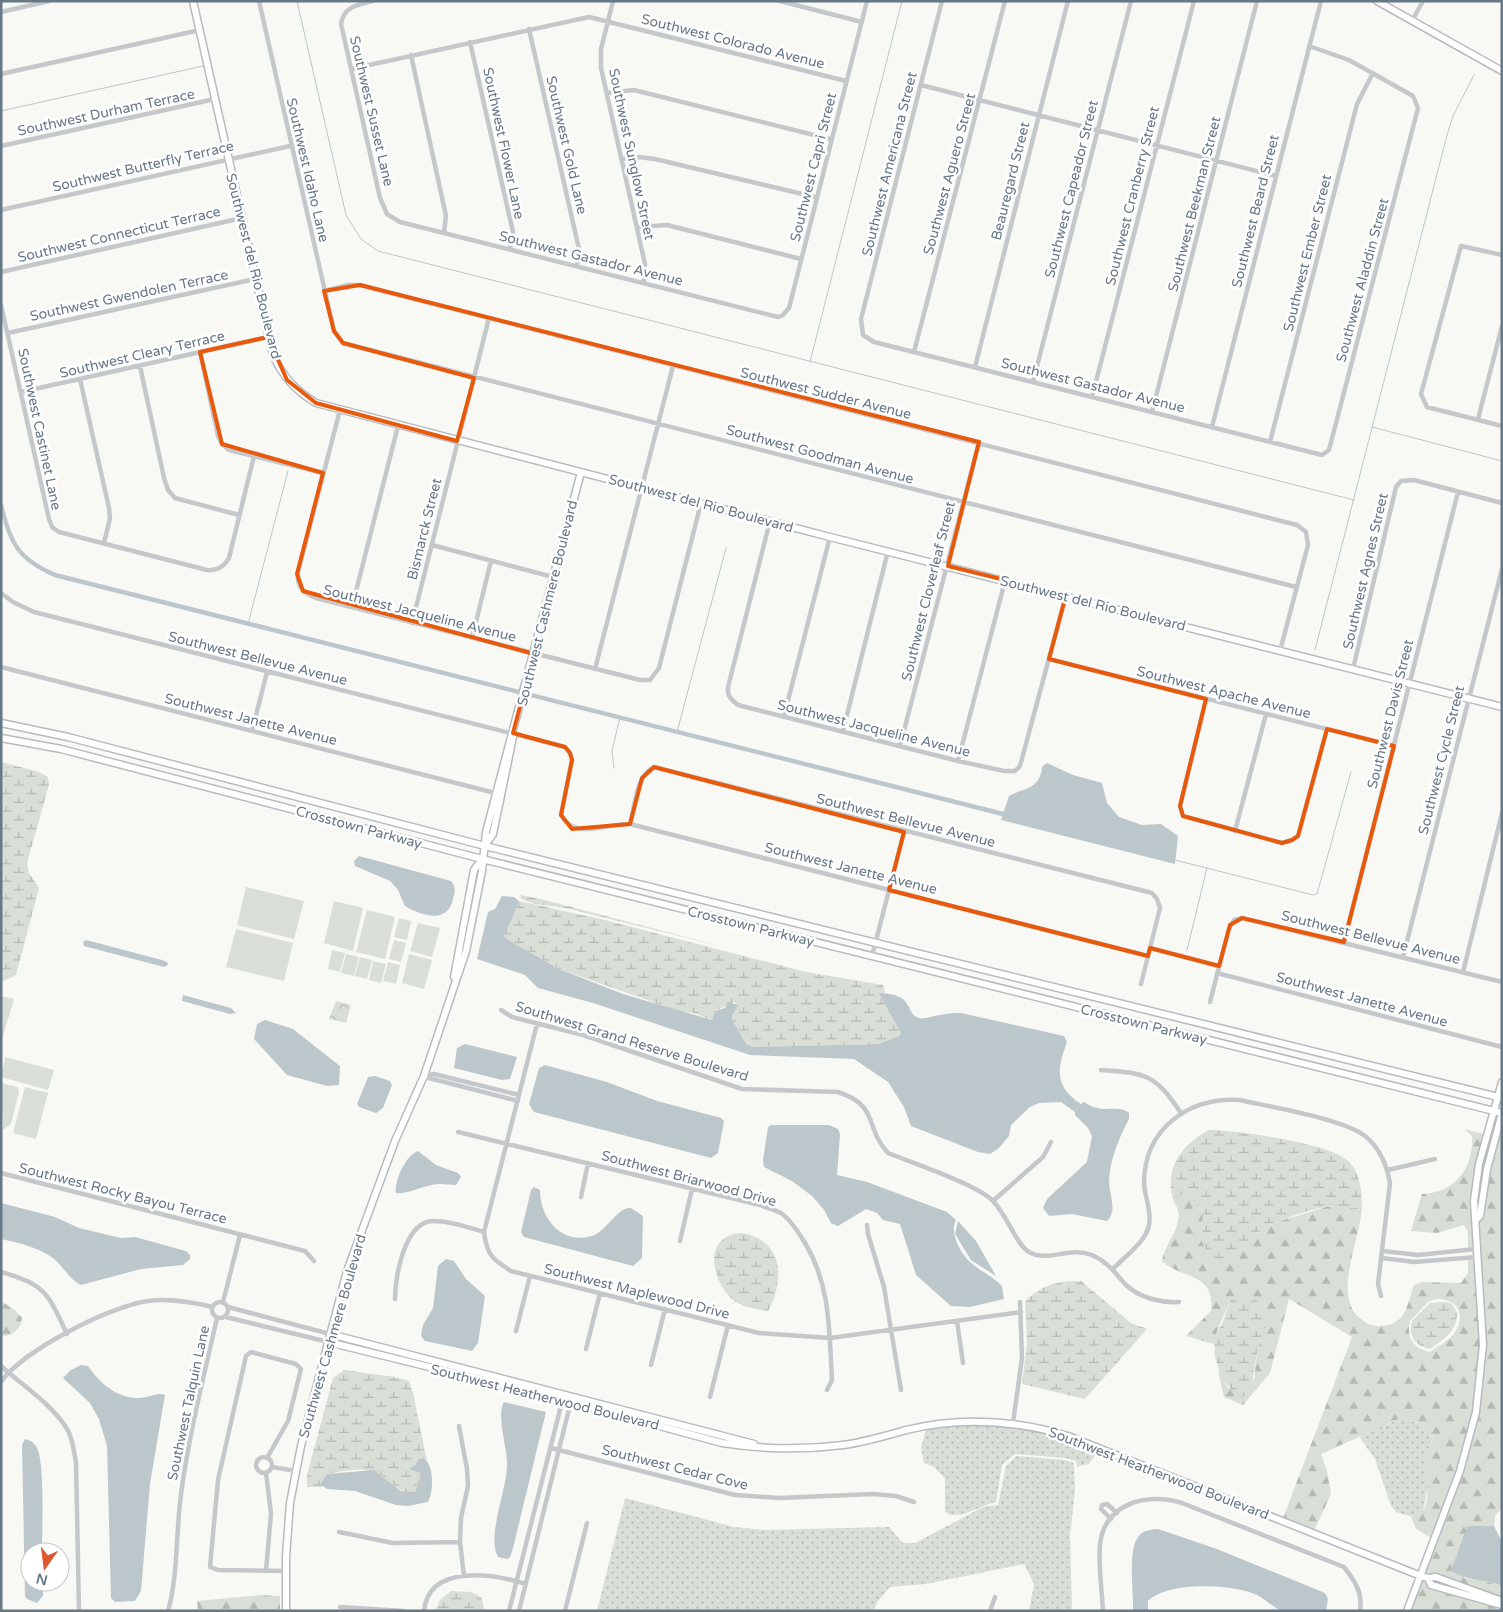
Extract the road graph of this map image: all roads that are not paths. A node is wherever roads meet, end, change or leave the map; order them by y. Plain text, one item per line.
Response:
1 (49, 1) edge
2 (193, 1) edge
3 (259, 1) edge
4 (373, 1) edge
5 (613, 1) edge
6 (780, 1) edge
7 (867, 1) edge
8 (942, 1) edge
9 (1005, 1) edge
10 (1068, 1) edge
11 (1131, 1) edge
12 (1194, 1) edge
13 (1257, 1) edge
14 (1321, 1) edge
15 (1377, 1) edge
16 (1423, 1) edge
17 (1, 12) edge
18 (608, 20) junction
19 (1412, 21) junction
20 (862, 22) junction
21 (529, 29) junction
22 (200, 30) junction
23 (470, 42) junction
24 (1309, 46) junction
25 (411, 55) junction
26 (351, 69) junction
27 (1502, 71) edge
28 (1373, 73) junction
29 (1, 74) edge
30 (846, 81) junction
31 (921, 85) junction
32 (607, 93) junction
33 (215, 99) junction
34 (979, 100) junction
35 (1039, 114) junction
36 (1098, 129) junction
37 (830, 139) junction
38 (1157, 145) junction
39 (1, 146) edge
40 (290, 146) junction
41 (228, 158) junction
42 (622, 159) junction
43 (1218, 160) junction
44 (1276, 176) junction
45 (815, 197) junction
46 (1, 210) edge
47 (387, 214) joint
48 (242, 218) junction
49 (637, 227) junction
50 (444, 232) junction
51 (510, 249) junction
52 (1502, 256) edge
53 (801, 259) junction
54 (577, 265) junction
55 (1, 272) edge
56 (255, 279) junction
57 (644, 282) junction
58 (324, 290) junction
59 (1, 306) edge
60 (789, 308) joint
61 (489, 318) junction
62 (1502, 326) edge
63 (861, 332) joint
64 (8, 333) junction
65 (268, 337) junction
66 (340, 341) joint
67 (200, 352) junction
68 (914, 352) junction
69 (140, 366) junction
70 (673, 366) junction
71 (975, 366) junction
72 (474, 378) junction
73 (80, 380) junction
74 (1034, 382) junction
75 (21, 392) junction
76 (1092, 397) junction
77 (340, 410) junction
78 (1152, 412) junction
79 (1478, 420) junction
80 (658, 423) junction
81 (398, 426) junction
82 (1502, 426) edge
83 (1212, 427) junction
84 (457, 441) junction
85 (978, 442) junction
86 (1270, 442) junction
87 (1322, 455) joint
88 (254, 456) junction
89 (581, 472) junction
90 (323, 473) junction
91 (641, 487) junction
92 (1458, 492) junction
93 (701, 503) junction
94 (962, 503) junction
95 (1502, 503) edge
96 (239, 515) junction
97 (770, 521) junction
98 (830, 537) junction
99 (104, 543) junction
100 (432, 545) junction
101 (888, 551) junction
102 (491, 561) junction
103 (948, 566) junction
104 (1502, 569) edge
105 (554, 577) junction
106 (1006, 581) junction
107 (1296, 588) junction
108 (1, 593) edge
109 (1066, 595) junction
110 (352, 607) junction
111 (412, 623) junction
112 (472, 638) junction
113 (1280, 651) junction
114 (534, 654) junction
115 (1049, 659) junction
116 (1, 667) edge
117 (595, 669) junction
118 (1353, 669) junction
119 (267, 672) junction
120 (1410, 684) junction
121 (1206, 699) junction
122 (1468, 699) junction
123 (1502, 707) edge
124 (1266, 714) junction
125 (784, 716) junction
126 (1, 723) edge
127 (1327, 729) junction
128 (252, 731) junction
129 (842, 731) junction
130 (513, 733) junction
131 (1, 738) edge
132 (900, 746) junction
133 (1394, 746) junction
134 (958, 761) junction
135 (496, 793) junction
136 (561, 807) joint
137 (1502, 813) edge
138 (630, 824) junction
139 (1235, 831) junction
140 (904, 832) junction
141 (485, 846) junction
142 (482, 859) junction
143 (889, 890) junction
144 (875, 942) junction
145 (1344, 942) junction
146 (1150, 948) junction
147 (872, 956) junction
148 (1148, 956) junction
149 (1403, 957) junction
150 (1219, 966) junction
151 (1463, 972) junction
152 (1217, 973) junction
153 (1502, 982) edge
154 (1141, 984) dead end
155 (1210, 1002) dead end
156 (501, 1010) dead end
157 (537, 1024) junction
158 (1502, 1047) edge
159 (1101, 1070) dead end
160 (424, 1076) junction
161 (1502, 1082) edge
162 (519, 1095) junction
163 (1499, 1098) edge
164 (518, 1101) junction
165 (1493, 1111) junction
166 (1181, 1113) junction
167 (1502, 1113) edge
168 (458, 1132) dead end
169 (507, 1142) junction
170 (1051, 1142) dead end
171 (1435, 1159) dead end
172 (588, 1163) junction
173 (1388, 1170) junction
174 (1, 1174) edge
175 (692, 1190) junction
176 (581, 1197) dead end
177 (993, 1200) junction
178 (1476, 1220) junction
179 (867, 1225) dead end
180 (484, 1232) junction
181 (240, 1235) junction
182 (680, 1241) dead end
183 (1476, 1249) junction
184 (1383, 1251) junction
185 (1477, 1257) junction
186 (1382, 1258) junction
187 (314, 1261) dead end
188 (1113, 1268) junction
189 (1, 1272) edge
190 (530, 1276) junction
191 (600, 1293) junction
192 (1381, 1296) dead end
193 (395, 1299) dead end
194 (223, 1302) junction
195 (1020, 1302) dead end
196 (1179, 1302) dead end
197 (213, 1307) junction
198 (228, 1307) junction
199 (665, 1309) junction
200 (1021, 1312) junction
201 (226, 1317) junction
202 (218, 1318) junction
203 (267, 1318) junction
204 (957, 1321) junction
205 (728, 1325) junction
206 (266, 1326) junction
207 (516, 1331) dead end
208 (890, 1331) junction
209 (67, 1334) junction
210 (330, 1334) junction
211 (830, 1338) junction
212 (328, 1342) junction
213 (586, 1349) dead end
214 (963, 1363) dead end
215 (650, 1365) dead end
216 (1, 1366) edge
217 (8, 1372) junction
218 (1, 1382) edge
219 (827, 1390) dead end
220 (901, 1390) dead end
221 (563, 1398) junction
222 (710, 1398) dead end
223 (571, 1400) junction
224 (1012, 1423) junction
225 (459, 1426) dead end
226 (551, 1448) junction
227 (559, 1450) junction
228 (267, 1458) junction
229 (272, 1467) junction
230 (296, 1471) junction
231 (266, 1473) junction
232 (914, 1502) dead end
233 (1117, 1513) junction
234 (1111, 1519) junction
235 (587, 1523) dead end
236 (339, 1532) dead end
237 (460, 1542) junction
238 (266, 1570) junction
239 (286, 1570) junction
240 (464, 1576) junction
241 (1424, 1577) junction
242 (517, 1581) junction
243 (526, 1584) junction
244 (1478, 1592) junction
245 (995, 1597) dead end
246 (1476, 1599) junction
247 (1502, 1600) edge
248 (1502, 1606) edge
249 (340, 1607) dead end
250 (79, 1611) edge
251 (168, 1611) edge
252 (286, 1611) edge
253 (403, 1611) edge
254 (424, 1611) edge
255 (509, 1611) edge
256 (519, 1611) edge
257 (565, 1611) edge
258 (990, 1611) edge
259 (1103, 1611) edge
260 (1360, 1611) edge
261 (1407, 1611) edge

1 - 17 street
2 - 22 street, Southwest del Rio Boulevard
3 - 40 street, Southwest Idaho Lane
4 - 26 street, Southwest Susset Lane
5 - 18 street, Southwest Sunglow Street
6 - 20 street
7 - 20 street, Southwest Capri Street
8 - 31 street, Southwest Americana Street
9 - 34 street, Southwest Aguero Street
10 - 35 street, Beauregard Street
11 - 36 street, Southwest Capeador Street
12 - 38 street, Southwest Cranberry Street
13 - 43 street, Southwest Beekman Street
14 - 24 street, Southwest Beard Street
15 - 19 street
16 - 19 street
18 - 21 street, Southwest Colorado Avenue
18 - 30 street, Southwest Colorado Avenue
18 - 32 street, Southwest Sunglow Street
19 - 27 street
20 - 30 street, Southwest Capri Street
21 - 23 street, Southwest Colorado Avenue
21 - 54 street, Southwest Gold Lane
22 - 29 street
22 - 33 street, Southwest del Rio Boulevard
23 - 25 street, Southwest Colorado Avenue
23 - 51 street, Southwest Flower Lane
24 - 28 street
24 - 44 street, Southwest Beard Street
25 - 26 street, Southwest Colorado Avenue
25 - 50 street
26 - 47 street, Southwest Susset Lane
28 - 86 street, Southwest Ember Street
28 - 87 street, Southwest Aladdin Street
30 - 37 street, Southwest Capri Street
31 - 34 street
31 - 63 street, Southwest Americana Street
32 - 37 street
32 - 42 street, Southwest Sunglow Street
33 - 39 street, Southwest Durham Terrace
33 - 41 street, Southwest del Rio Boulevard
34 - 35 street
34 - 68 street, Southwest Aguero Street
35 - 36 street
35 - 71 street, Beauregard Street
36 - 38 street
36 - 74 street, Southwest Capeador Street
37 - 45 street, Southwest Capri Street
38 - 43 street
38 - 76 street, Southwest Cranberry Street
40 - 41 street, Southwest Butterfly Terrace
40 - 58 street, Southwest Idaho Lane
41 - 46 street, Southwest Butterfly Terrace
41 - 48 street, Southwest del Rio Boulevard
42 - 45 street
42 - 49 street, Southwest Sunglow Street
43 - 44 street
43 - 78 street, Southwest Beekman Street
44 - 83 street, Southwest Beard Street
45 - 53 street, Southwest Capri Street
47 - 50 street, Southwest Gastador Avenue
48 - 55 street, Southwest Connecticut Terrace
48 - 56 street, Southwest del Rio Boulevard
49 - 53 street
49 - 57 street, Southwest Sunglow Street
50 - 51 street, Southwest Gastador Avenue
51 - 54 street, Southwest Gastador Avenue
52 - 79 street
53 - 60 street, Southwest Capri Street
54 - 57 street, Southwest Gastador Avenue
56 - 64 street, Southwest Gwendolen Terrace
56 - 65 street, Southwest del Rio Boulevard
57 - 60 street, Southwest Gastador Avenue
58 - 61 street, Southwest Sudder Avenue
58 - 66 street, Southwest Idaho Lane
59 - 64 street, Southwest Castinet Lane
61 - 70 street, Southwest Sudder Avenue
61 - 72 street, Bismarck Street
62 - 79 street
63 - 68 street, Southwest Gastador Avenue
64 - 75 street, Southwest Castinet Lane
65 - 67 street, Southwest Cleary Terrace
65 - 77 street, Southwest del Rio Boulevard
66 - 72 street, Southwest Goodman Avenue
67 - 69 street, Southwest Cleary Terrace
67 - 88 street
68 - 71 street, Southwest Gastador Avenue
69 - 73 street, Southwest Cleary Terrace
69 - 96 street
70 - 80 street
70 - 85 street, Southwest Sudder Avenue
71 - 74 street, Southwest Gastador Avenue
72 - 80 street, Southwest Goodman Avenue
72 - 84 street, Bismarck Street
73 - 75 street, Southwest Cleary Terrace
73 - 99 street
74 - 76 street, Southwest Gastador Avenue
75 - 99 street, Southwest Castinet Lane
76 - 78 street, Southwest Gastador Avenue
77 - 81 street, Southwest del Rio Boulevard
77 - 90 street
78 - 83 street, Southwest Gastador Avenue
79 - 82 street
80 - 91 street
80 - 94 street, Southwest Goodman Avenue
81 - 84 street, Southwest del Rio Boulevard
81 - 110 street
83 - 86 street, Southwest Gastador Avenue
84 - 89 street, Southwest del Rio Boulevard
84 - 100 street, Bismarck Street
85 - 94 street, Southwest Cloverleaf Street
85 - 107 street, Southwest Sudder Avenue
86 - 87 street, Southwest Gastador Avenue
88 - 90 street
88 - 96 street
89 - 91 street, Southwest del Rio Boulevard
89 - 105 street, Southwest Cashmere Boulevard
90 - 110 street, Southwest Jacqueline Avenue
91 - 93 street, Southwest del Rio Boulevard
91 - 117 street
92 - 95 street
92 - 118 street, Southwest Agnes Street
92 - 120 street, Southwest Davis Street
93 - 97 street, Southwest del Rio Boulevard
93 - 117 street, Southwest Jacqueline Avenue
94 - 103 street, Southwest Cloverleaf Street
94 - 107 street, Southwest Goodman Avenue
96 - 99 street
97 - 98 street, Southwest del Rio Boulevard
97 - 125 street, Southwest Jacqueline Avenue
98 - 101 street, Southwest del Rio Boulevard
98 - 125 street
100 - 102 street
100 - 111 street, Bismarck Street
101 - 103 street, Southwest del Rio Boulevard
101 - 129 street
102 - 105 street
102 - 112 street
103 - 106 street, Southwest del Rio Boulevard
103 - 132 street, Southwest Cloverleaf Street
104 - 122 street, Southwest Cycle Street
105 - 114 street, Southwest Cashmere Boulevard
106 - 109 street, Southwest del Rio Boulevard
106 - 134 street
107 - 113 street
108 - 119 street, Southwest Bellevue Avenue
109 - 113 street, Southwest del Rio Boulevard
109 - 115 street
110 - 111 street, Southwest Jacqueline Avenue
111 - 112 street, Southwest Jacqueline Avenue
112 - 114 street, Southwest Jacqueline Avenue
113 - 118 street, Southwest del Rio Boulevard
114 - 117 street, Southwest Jacqueline Avenue
114 - 130 street, Southwest Cashmere Boulevard
115 - 121 street, Southwest Apache Avenue
115 - 134 street, Southwest Jacqueline Avenue
116 - 128 street, Southwest Janette Avenue
118 - 120 street, Southwest del Rio Boulevard
119 - 128 street
119 - 130 street, Southwest Bellevue Avenue
120 - 122 street, Southwest del Rio Boulevard
120 - 133 street, Southwest Davis Street
121 - 124 street, Southwest Apache Avenue
121 - 139 street
122 - 123 street, Southwest del Rio Boulevard
122 - 149 street, Southwest Cycle Street
124 - 127 street, Southwest Apache Avenue
124 - 139 street
125 - 129 street, Southwest Jacqueline Avenue
126 - 141 street, Crosstown Parkway
127 - 133 street, Southwest Apache Avenue
127 - 139 street
128 - 135 street, Southwest Janette Avenue
129 - 132 street, Southwest Jacqueline Avenue
130 - 135 street, Southwest Cashmere Boulevard
130 - 136 street, Southwest Bellevue Avenue
130 - 141 street, Southwest Cashmere Boulevard
131 - 142 street, Crosstown Parkway
132 - 134 street, Southwest Jacqueline Avenue
133 - 145 street, Southwest Davis Street
135 - 141 street, Southwest Cashmere Boulevard
136 - 138 street, Southwest Janette Avenue
137 - 151 street
138 - 140 street, Southwest Bellevue Avenue
138 - 143 street, Southwest Janette Avenue
140 - 143 street
140 - 146 street, Southwest Bellevue Avenue
141 - 142 street, Southwest Cashmere Boulevard
141 - 144 street, Crosstown Parkway
142 - 147 street, Crosstown Parkway
142 - 160 street, Southwest Cashmere Boulevard
143 - 144 street
143 - 148 street, Southwest Janette Avenue
144 - 147 street
144 - 163 street, Crosstown Parkway
145 - 149 street, Southwest Bellevue Avenue
145 - 150 street, Southwest Bellevue Avenue
146 - 148 street
146 - 150 street
147 - 165 street, Crosstown Parkway
148 - 154 street
149 - 151 street, Southwest Bellevue Avenue
150 - 152 street
151 - 153 street, Southwest Bellevue Avenue
152 - 155 street
152 - 158 street, Southwest Janette Avenue
156 - 157 street, Southwest Grand Reserve Boulevard
157 - 162 street
157 - 177 street, Southwest Grand Reserve Boulevard
159 - 166 street
160 - 162 street
160 - 164 street
160 - 210 street, Southwest Cashmere Boulevard
161 - 163 street
162 - 164 street
163 - 165 street
164 - 169 street
165 - 167 street, Crosstown Parkway
165 - 178 street
166 - 173 street
166 - 188 street
167 - 178 street
168 - 169 street, Southwest Briarwood Drive
169 - 172 street, Southwest Briarwood Drive
169 - 180 street
170 - 177 street
171 - 173 street
172 - 175 street, Southwest Briarwood Drive
172 - 176 street
173 - 184 street
174 - 181 street, Southwest Rocky Bayou Terrace
175 - 182 street
175 - 211 street, Southwest Briarwood Drive
177 - 188 street, Southwest Grand Reserve Boulevard
178 - 183 street
179 - 208 street
180 - 190 street, Southwest Maplewood Drive
180 - 193 street
181 - 187 street, Southwest Rocky Bayou Terrace
181 - 194 street, Southwest Rocky Bayou Terrace
183 - 184 street
183 - 185 street
184 - 186 street
185 - 186 street
185 - 241 street
186 - 192 street
188 - 196 street
189 - 209 street
190 - 191 street, Southwest Maplewood Drive
190 - 207 street
191 - 199 street, Southwest Maplewood Drive
191 - 213 street
194 - 197 street
194 - 198 street
195 - 200 street
197 - 202 street
197 - 209 street
198 - 201 street
198 - 203 street
199 - 205 street, Southwest Maplewood Drive
199 - 215 street
200 - 204 street, Southwest Maplewood Drive
200 - 224 street
201 - 202 street
201 - 206 street
202 - 251 street, Southwest Talquin Lane
203 - 206 street
203 - 210 street
204 - 208 street, Southwest Maplewood Drive
204 - 214 street
205 - 211 street, Southwest Maplewood Drive
205 - 222 street
206 - 212 street
208 - 211 street, Southwest Maplewood Drive
208 - 220 street
209 - 217 street
210 - 212 street, Southwest Cashmere Boulevard
210 - 221 street, Southwest Heatherwood Boulevard
211 - 219 street, Southwest Briarwood Drive
212 - 221 street, Southwest Heatherwood Boulevard
212 - 230 street, Southwest Cashmere Boulevard
216 - 217 street
217 - 218 street
217 - 250 street
221 - 223 street, Southwest Heatherwood Boulevard
221 - 226 street
223 - 224 street, Southwest Heatherwood Boulevard
223 - 227 street
224 - 241 street, Southwest Heatherwood Boulevard
225 - 237 street
226 - 227 street, Southwest Cedar Cove
226 - 242 street
227 - 232 street, Southwest Cedar Cove
227 - 243 street
228 - 229 street
228 - 231 street
228 - 238 street
229 - 230 street
229 - 231 street
230 - 239 street, Southwest Cashmere Boulevard
231 - 238 street
233 - 234 street
233 - 234 street
233 - 260 street
234 - 259 street
235 - 257 street
236 - 237 street
237 - 240 street
238 - 239 street
239 - 252 street, Southwest Cashmere Boulevard
240 - 242 street
240 - 254 street
241 - 244 street, Southwest Heatherwood Boulevard
241 - 246 street, Southwest Heatherwood Boulevard
241 - 261 street
242 - 243 street
242 - 255 street
243 - 256 street
244 - 246 street
244 - 247 street, Southwest Heatherwood Boulevard
245 - 258 street
246 - 248 street, Southwest Heatherwood Boulevard
249 - 253 street

